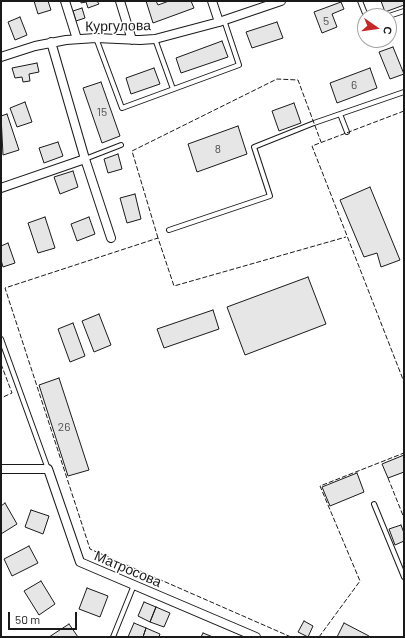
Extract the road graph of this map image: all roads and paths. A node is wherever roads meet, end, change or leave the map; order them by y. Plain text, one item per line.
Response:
1 (65, 1) edge
2 (120, 1) edge
3 (212, 1) edge
4 (281, 1) edge
5 (222, 21) junction
6 (96, 38) junction
7 (155, 38) junction
8 (77, 40) junction
9 (132, 40) junction
10 (51, 42) junction
11 (1, 58) edge
12 (173, 90) junction
13 (404, 92) edge
14 (340, 114) junction
15 (347, 132) dead end
16 (121, 145) dead end
17 (85, 159) junction
18 (1, 188) edge
19 (169, 230) dead end
20 (111, 238) dead end
21 (1, 339) edge
22 (1, 469) edge
23 (48, 469) junction
24 (374, 504) dead end
25 (404, 578) edge
26 (134, 585) junction
27 (114, 637) edge
28 (256, 637) edge

1 - 8 street
2 - 9 street
3 - 5 street
4 - 5 street, Кургулова
5 - 7 street, Кургулова
5 - 12 lane
6 - 8 street, Кургулова
6 - 9 street, Кургулова
6 - 12 lane
7 - 9 street, Кургулова
7 - 12 lane
8 - 10 street, Кургулова
10 - 11 street, Кургулова
10 - 17 street
13 - 14 lane
14 - 15 lane
14 - 19 lane
16 - 17 lane
17 - 18 street
17 - 20 street
21 - 23 lane
22 - 23 street
23 - 26 street, Матросова
24 - 25 lane
26 - 27 lane
26 - 28 street, Матросова

